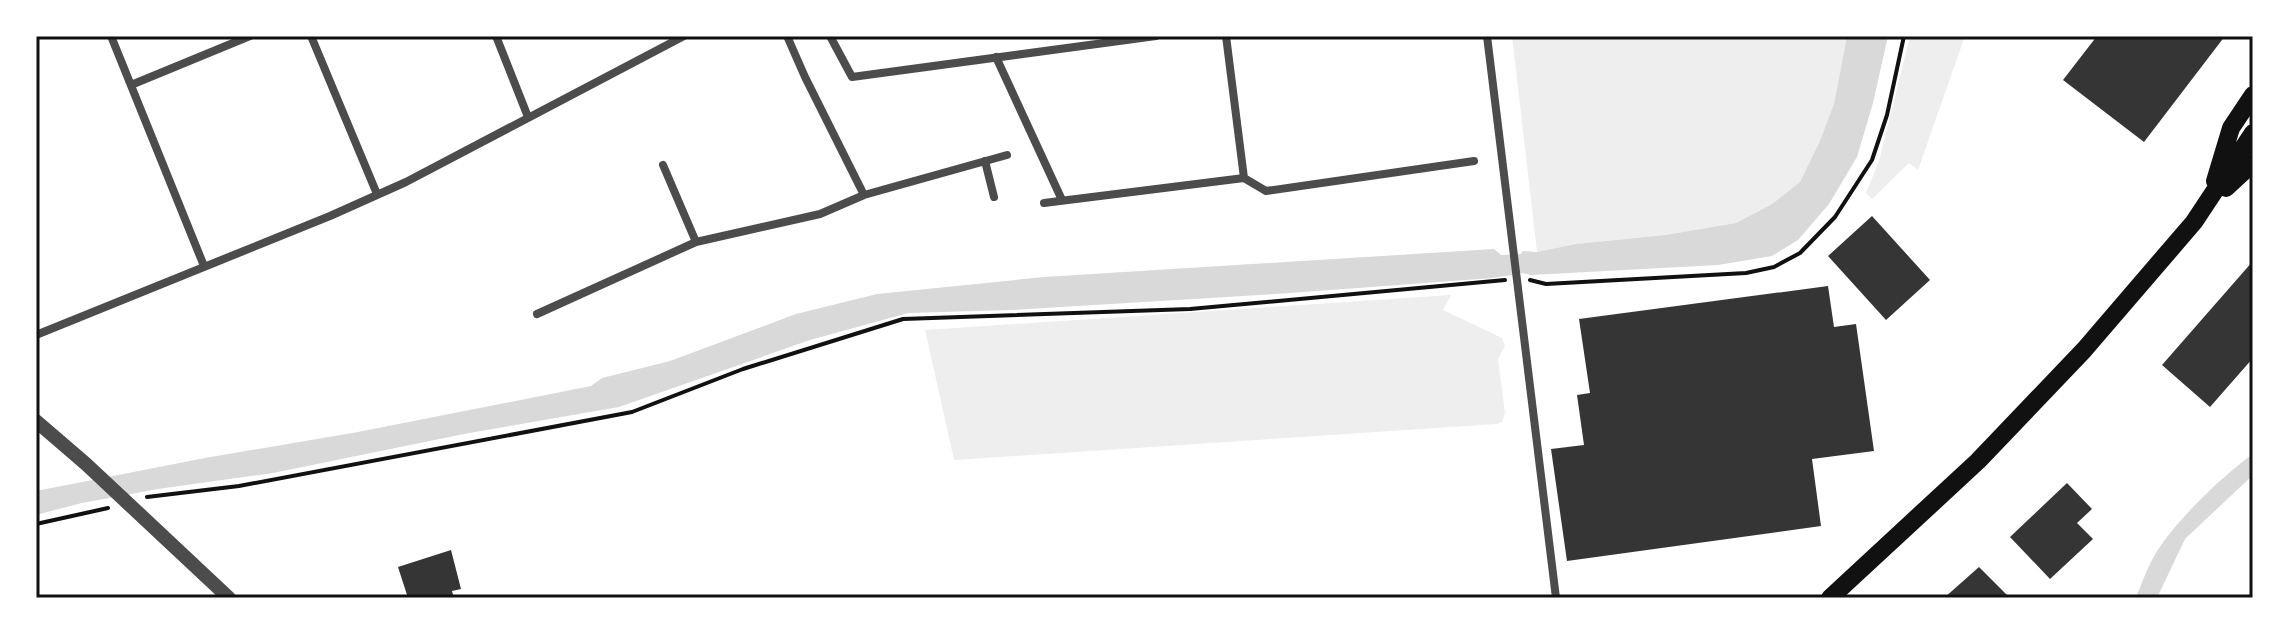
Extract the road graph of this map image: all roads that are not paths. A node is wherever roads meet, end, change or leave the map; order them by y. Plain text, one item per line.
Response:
1 (111, 36) edge
2 (250, 36) edge
3 (311, 36) edge
4 (496, 36) edge
5 (684, 36) edge
6 (787, 36) edge
7 (830, 36) edge
8 (1156, 36) edge
9 (1226, 36) edge
10 (1487, 36) edge
11 (1116, 38) edge
12 (996, 57) junction
13 (131, 85) junction
14 (2253, 95) edge
15 (528, 117) junction
16 (2253, 133) edge
17 (1007, 155) dead end
18 (985, 161) junction
19 (1474, 161) dead end
20 (2253, 163) edge
21 (663, 165) dead end
22 (1244, 178) junction
23 (377, 194) junction
24 (864, 195) junction
25 (994, 197) dead end
26 (1062, 200) junction
27 (1044, 203) dead end
28 (2206, 207) junction
29 (696, 242) junction
30 (204, 266) junction
31 (537, 314) dead end
32 (36, 335) edge
33 (36, 421) edge
34 (229, 598) edge
35 (1556, 598) edge
36 (1830, 598) edge

1 - 13 street
2 - 13 street
3 - 23 street
4 - 15 street
5 - 15 street
6 - 24 street
7 - 12 street
8 - 11 street
9 - 22 street
10 - 35 street
11 - 12 street
12 - 26 street
13 - 30 street
14 - 28 highway
15 - 23 street
16 - 28 highway
17 - 18 street
18 - 24 street
18 - 25 street
19 - 22 street
20 - 28 highway
21 - 29 street
22 - 26 street
23 - 30 street
24 - 29 street
26 - 27 street
28 - 36 highway
29 - 31 street
30 - 32 street
33 - 34 street

